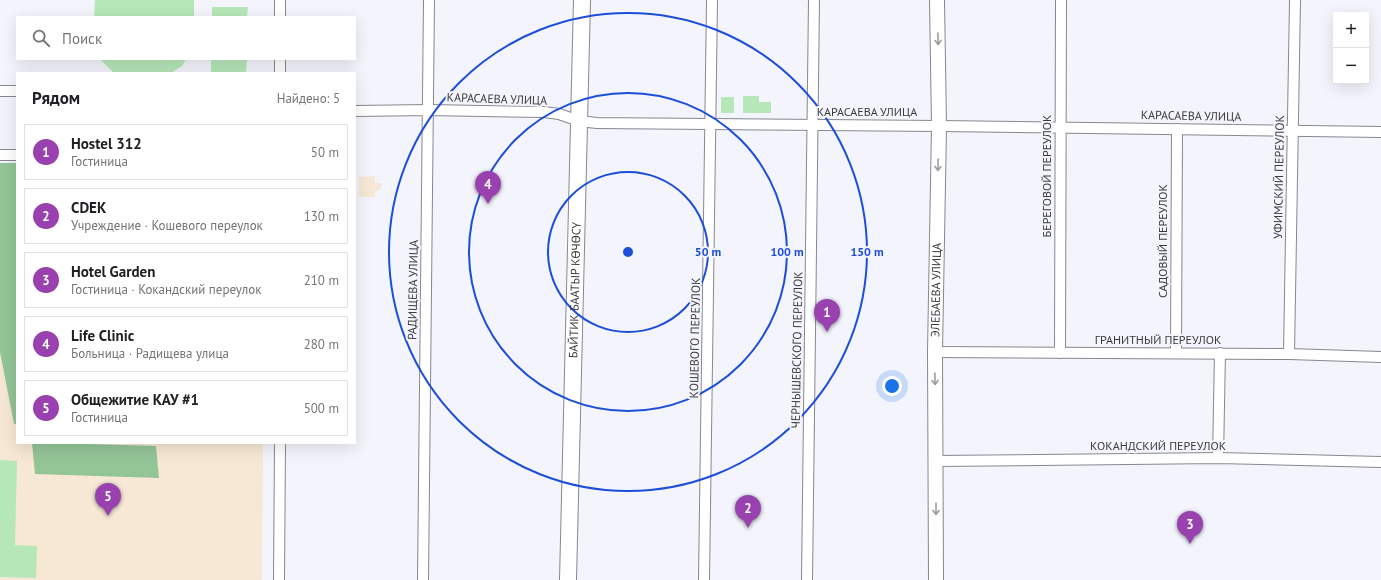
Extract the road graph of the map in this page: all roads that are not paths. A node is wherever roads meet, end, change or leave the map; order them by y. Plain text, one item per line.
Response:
1 (280, 0) edge
2 (429, 0) edge
3 (582, 0) edge
4 (712, 0) edge
5 (814, 0) edge
6 (937, 0) edge
7 (1061, 0) edge
8 (1295, 0) edge
9 (280, 16) edge
10 (280, 60) edge
11 (280, 72) edge
12 (0, 91) edge
13 (16, 91) edge
14 (428, 110) junction
15 (356, 111) edge
16 (579, 121) junction
17 (710, 124) junction
18 (813, 125) junction
19 (939, 126) junction
20 (1060, 128) junction
21 (1176, 129) junction
22 (1292, 131) junction
23 (1381, 132) edge
24 (0, 155) edge
25 (16, 155) edge
26 (934, 352) junction
27 (1060, 353) junction
28 (1176, 353) junction
29 (1220, 353) junction
30 (1289, 354) junction
31 (1381, 357) edge
32 (280, 444) edge
33 (1218, 458) junction
34 (936, 461) junction
35 (1381, 462) edge
36 (279, 580) edge
37 (423, 580) edge
38 (568, 580) edge
39 (704, 580) edge
40 (807, 580) edge
41 (936, 580) edge

1 - 9 street
2 - 14 street, РАДИЩЕВА УЛИЦА
3 - 16 main road, БАЙТИК БААТЫР КӨЧӨСҮ
4 - 17 street, КОШЕВОГО ПЕРЕУЛОК
5 - 18 street, ЧЕРНЫШЕВСКОГО ПЕРЕУЛОК
6 -> 19 street, ЭЛЕБАЕВА УЛИЦА
7 - 20 street, БЕРЕГОВОЙ ПЕРЕУЛОК
8 - 22 street, УФИМСКИЙ ПЕРЕУЛОК
10 - 11 street
12 - 13 street
14 - 15 street, КАРАСАЕВА УЛИЦА
14 - 16 street, КАРАСАЕВА УЛИЦА
14 - 37 street, РАДИЩЕВА УЛИЦА
16 - 17 street, КАРАСАЕВА УЛИЦА
16 - 38 main road, БАЙТИК БААТЫР КӨЧӨСҮ
17 - 18 street, КАРАСАЕВА УЛИЦА
17 - 39 street, КОШЕВОГО ПЕРЕУЛОК
18 - 19 street, КАРАСАЕВА УЛИЦА
18 - 40 street, ЧЕРНЫШЕВСКОГО ПЕРЕУЛОК
19 - 20 street, КАРАСАЕВА УЛИЦА
19 -> 26 street, ЭЛЕБАЕВА УЛИЦА
20 - 21 street, КАРАСАЕВА УЛИЦА
20 - 27 street, БЕРЕГОВОЙ ПЕРЕУЛОК
21 - 22 street, КАРАСАЕВА УЛИЦА
21 - 28 street, САДОВЫЙ ПЕРЕУЛОК
22 - 23 street, КАРАСАЕВА УЛИЦА
22 - 30 street, УФИМСКИЙ ПЕРЕУЛОК
24 - 25 street
26 - 27 street, ГРАНИТНЫЙ ПЕРЕУЛОК
26 -> 34 street, ЭЛЕБАЕВА УЛИЦА
27 - 28 street, ГРАНИТНЫЙ ПЕРЕУЛОК
28 - 29 street, ГРАНИТНЫЙ ПЕРЕУЛОК
29 - 30 street, ГРАНИТНЫЙ ПЕРЕУЛОК
29 - 33 street
30 - 31 street, ГРАНИТНЫЙ ПЕРЕУЛОК
32 - 36 street
33 - 34 street, КОКАНДСКИЙ ПЕРЕУЛОК
33 - 35 street, КОКАНДСКИЙ ПЕРЕУЛОК
34 -> 41 street, ЭЛЕБАЕВА УЛИЦА

